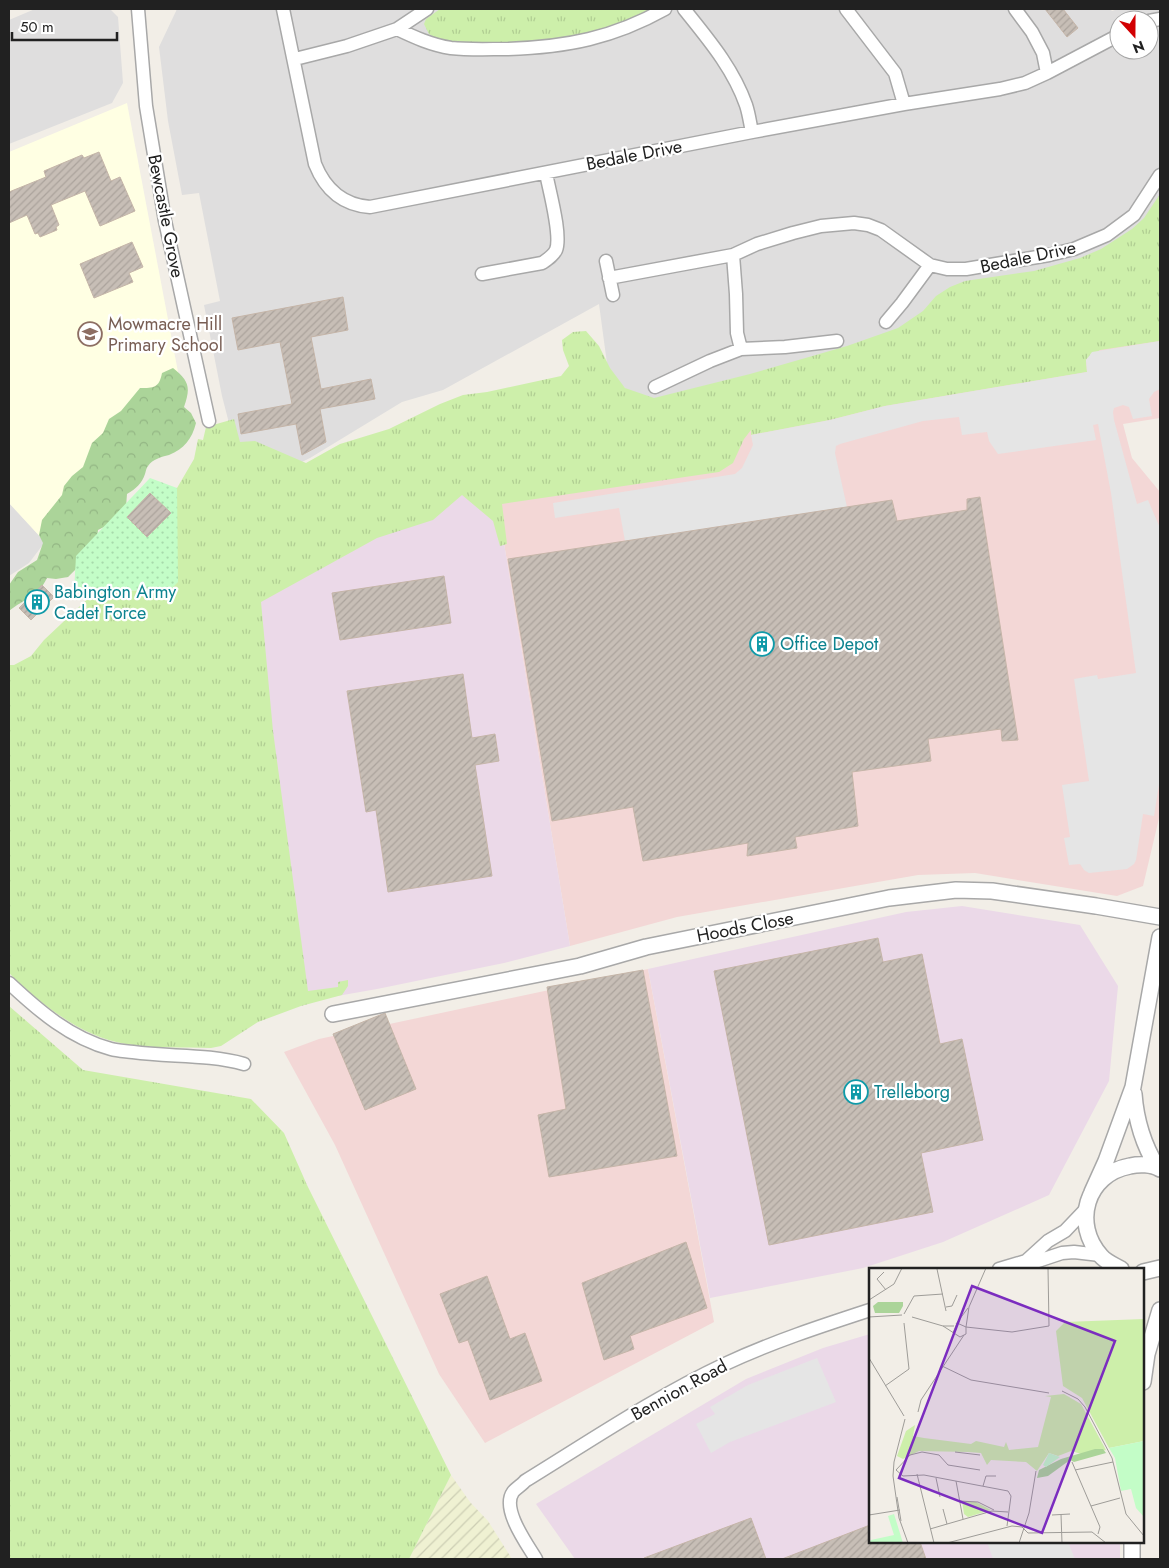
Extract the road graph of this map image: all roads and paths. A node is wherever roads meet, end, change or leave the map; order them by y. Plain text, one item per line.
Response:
1 (138, 9) edge
2 (283, 9) edge
3 (426, 9) edge
4 (665, 9) edge
5 (684, 9) edge
6 (846, 9) edge
7 (1015, 9) edge
8 (397, 29) junction
9 (1109, 40) edge
10 (295, 59) junction
11 (1047, 74) junction
12 (904, 104) junction
13 (752, 132) junction
14 (546, 173) junction
15 (1160, 175) edge
16 (733, 255) junction
17 (606, 261) dead end
18 (930, 265) junction
19 (482, 274) dead end
20 (609, 278) junction
21 (612, 295) dead end
22 (886, 322) dead end
23 (837, 341) dead end
24 (741, 349) junction
25 (655, 387) dead end
26 (209, 421) dead end
27 (1160, 917) edge
28 (1160, 937) edge
29 (9, 983) edge
30 (333, 1014) dead end
31 (244, 1064) dead end
32 (1133, 1087) junction
33 (1159, 1168) edge
34 (1092, 1192) junction
35 (1086, 1209) junction
36 (1026, 1260) junction
37 (1104, 1261) edge
38 (1002, 1268) edge
39 (1119, 1268) edge
40 (1160, 1268) edge
41 (1144, 1272) edge
42 (869, 1310) edge
43 (1160, 1310) edge
44 (1144, 1375) edge
45 (1132, 1543) edge
46 (536, 1559) edge
47 (1132, 1559) edge

1 - 26 street, Bewcastle Grove
2 - 10 street, Bedale Drive
3 - 8 street
4 - 8 street
5 - 13 street
6 - 12 street
7 - 11 street
8 - 10 street
9 - 11 street, Bedale Drive
10 - 14 street, Bedale Drive
11 - 12 street, Bedale Drive
12 - 13 street, Bedale Drive
13 - 14 street, Bedale Drive
14 - 19 street
15 - 18 street, Bedale Drive
16 - 18 street, Bedale Drive
16 - 20 street, Bedale Drive
16 - 24 street
17 - 20 street
18 - 22 street
20 - 21 street
23 - 24 street
24 - 25 street
27 - 30 street, Hoods Close
28 - 32 street
29 - 31 street
32 - 33 street
32 - 34 street
33 - 34 street
34 - 35 street
35 - 36 street
35 - 37 street
36 - 37 street
36 - 38 street
37 - 39 street
40 - 41 street
42 - 46 street, Bennion Road
43 - 44 street
45 - 47 street

